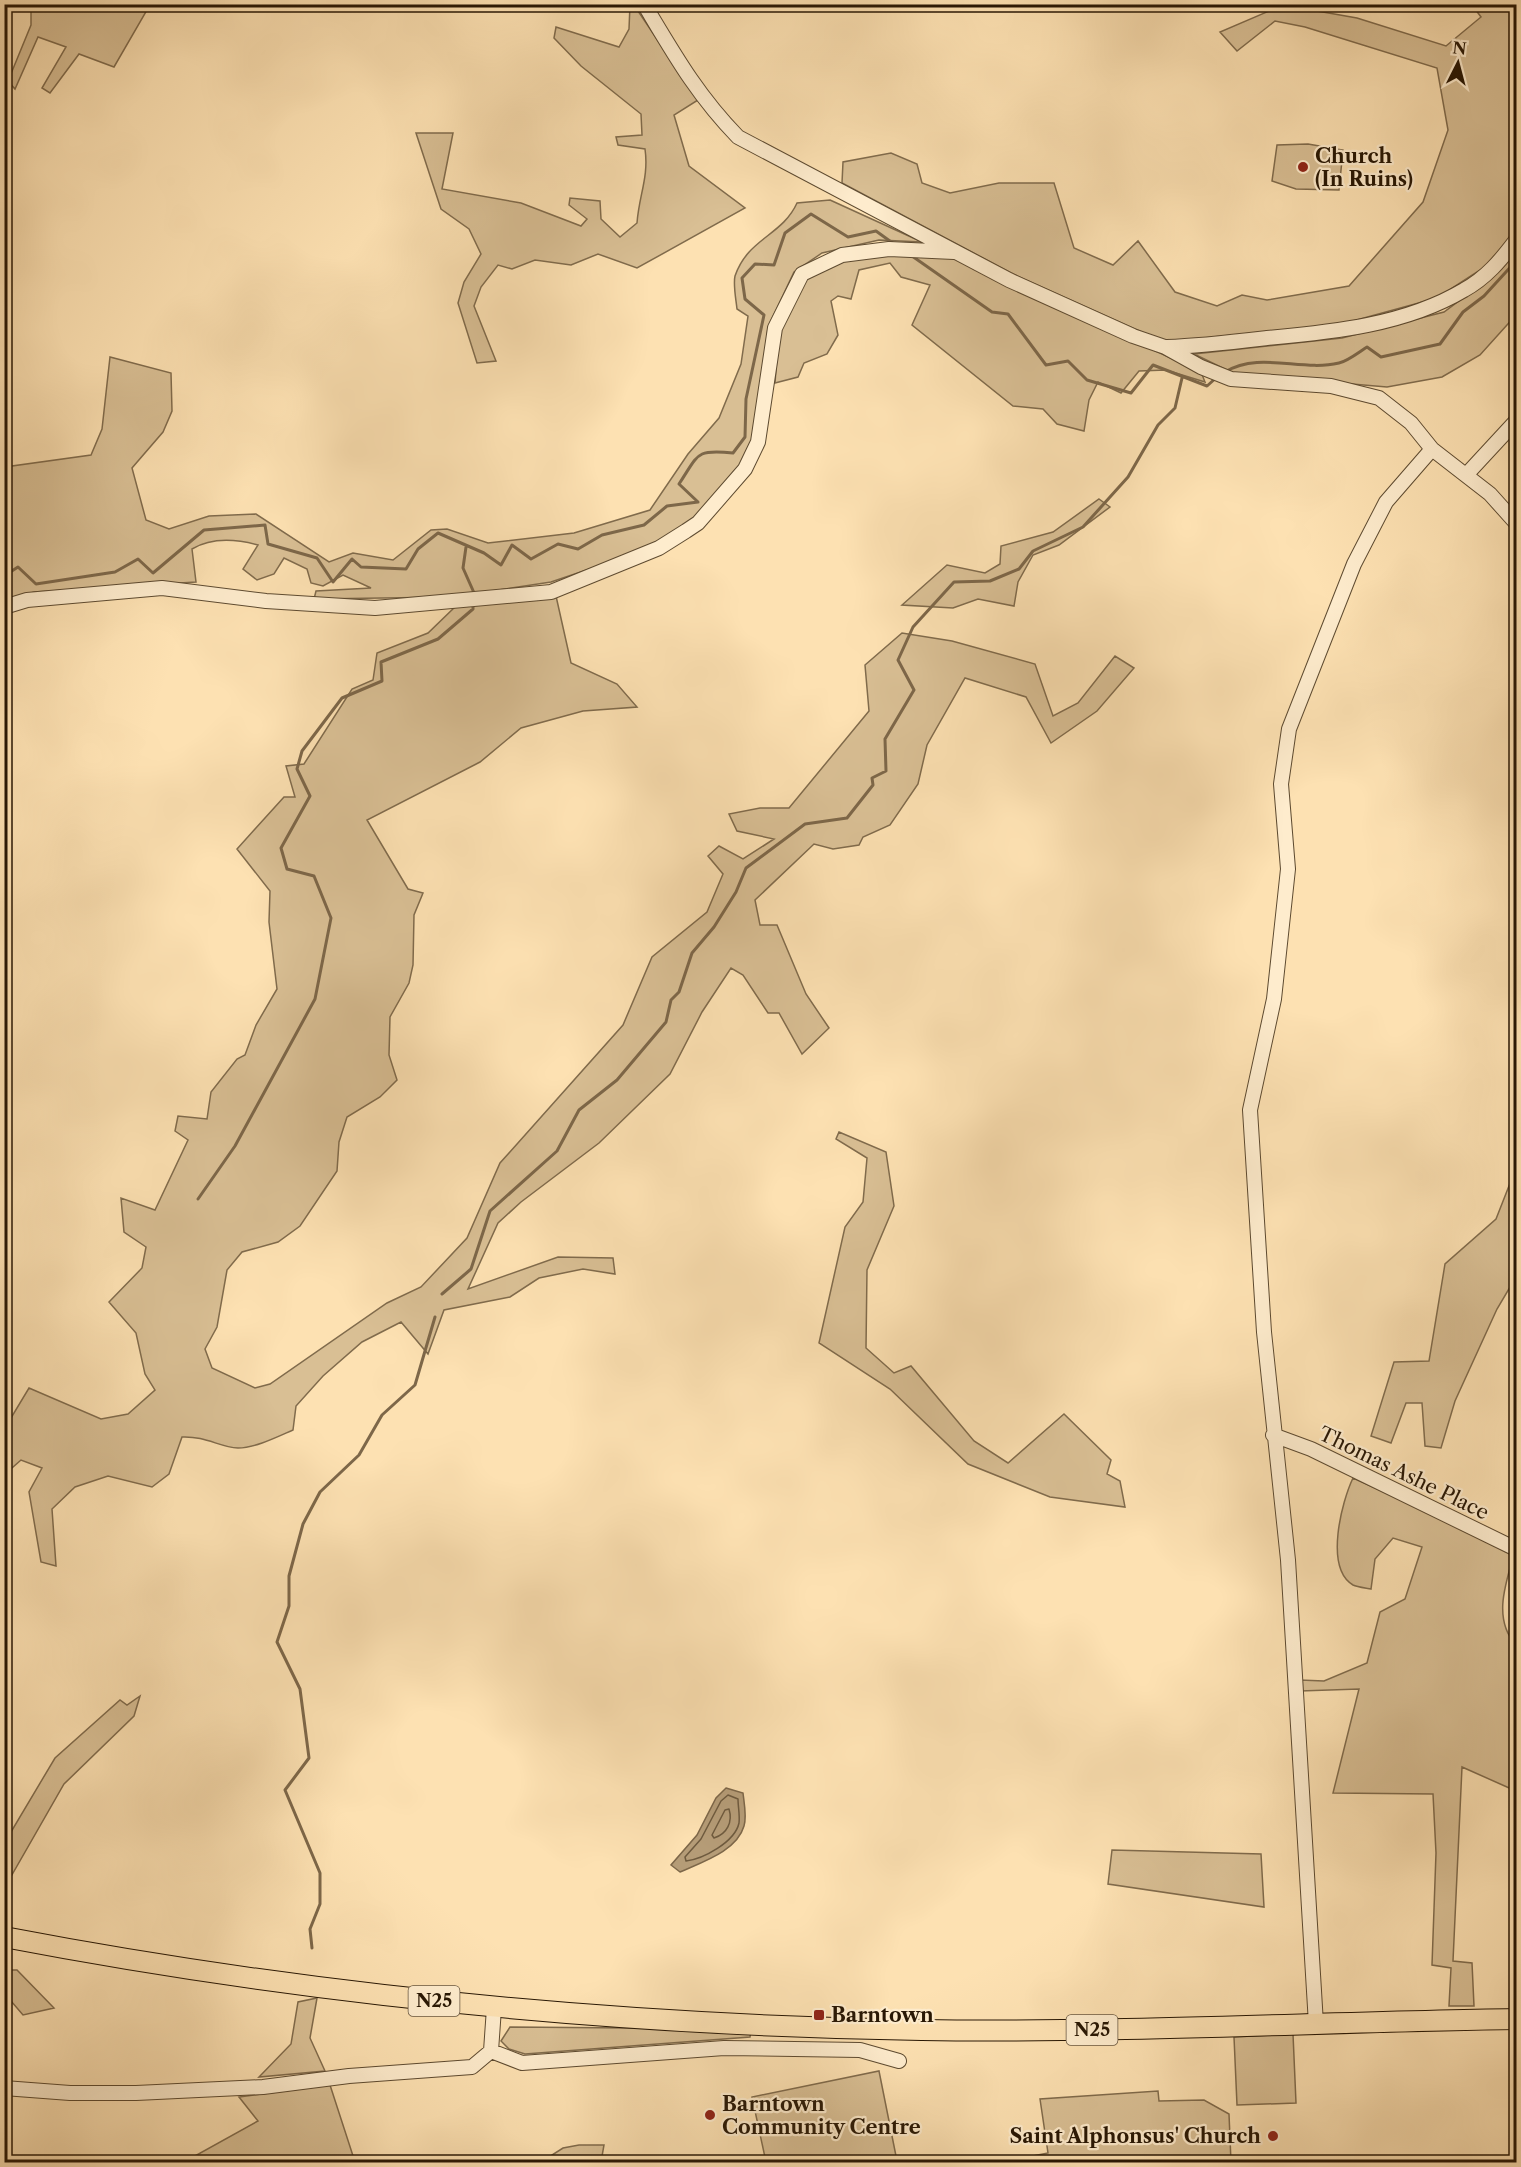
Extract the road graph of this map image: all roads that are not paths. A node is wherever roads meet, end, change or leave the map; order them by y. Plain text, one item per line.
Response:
1 (644, 4) edge
2 (1516, 240) edge
3 (954, 252) junction
4 (1165, 347) junction
5 (1516, 421) edge
6 (1432, 449) junction
7 (1467, 474) junction
8 (1516, 523) edge
9 (4, 607) edge
10 (1273, 1435) junction
11 (1516, 1550) edge
12 (4, 1937) edge
13 (494, 2008) junction
14 (1516, 2019) edge
15 (1316, 2024) junction
16 (491, 2051) junction
17 (899, 2061) dead end
18 (4, 2088) edge

1 - 3 street
2 - 4 street
3 - 4 street
3 - 9 street
4 - 6 street
5 - 7 street
6 - 7 street
6 - 10 street
7 - 8 street
10 - 11 street, Thomas Ashe Place
10 - 15 street
12 - 13 highway, N25
13 - 15 highway, N25
13 - 16 street
14 - 15 highway, N25
16 - 17 street
16 - 18 street

